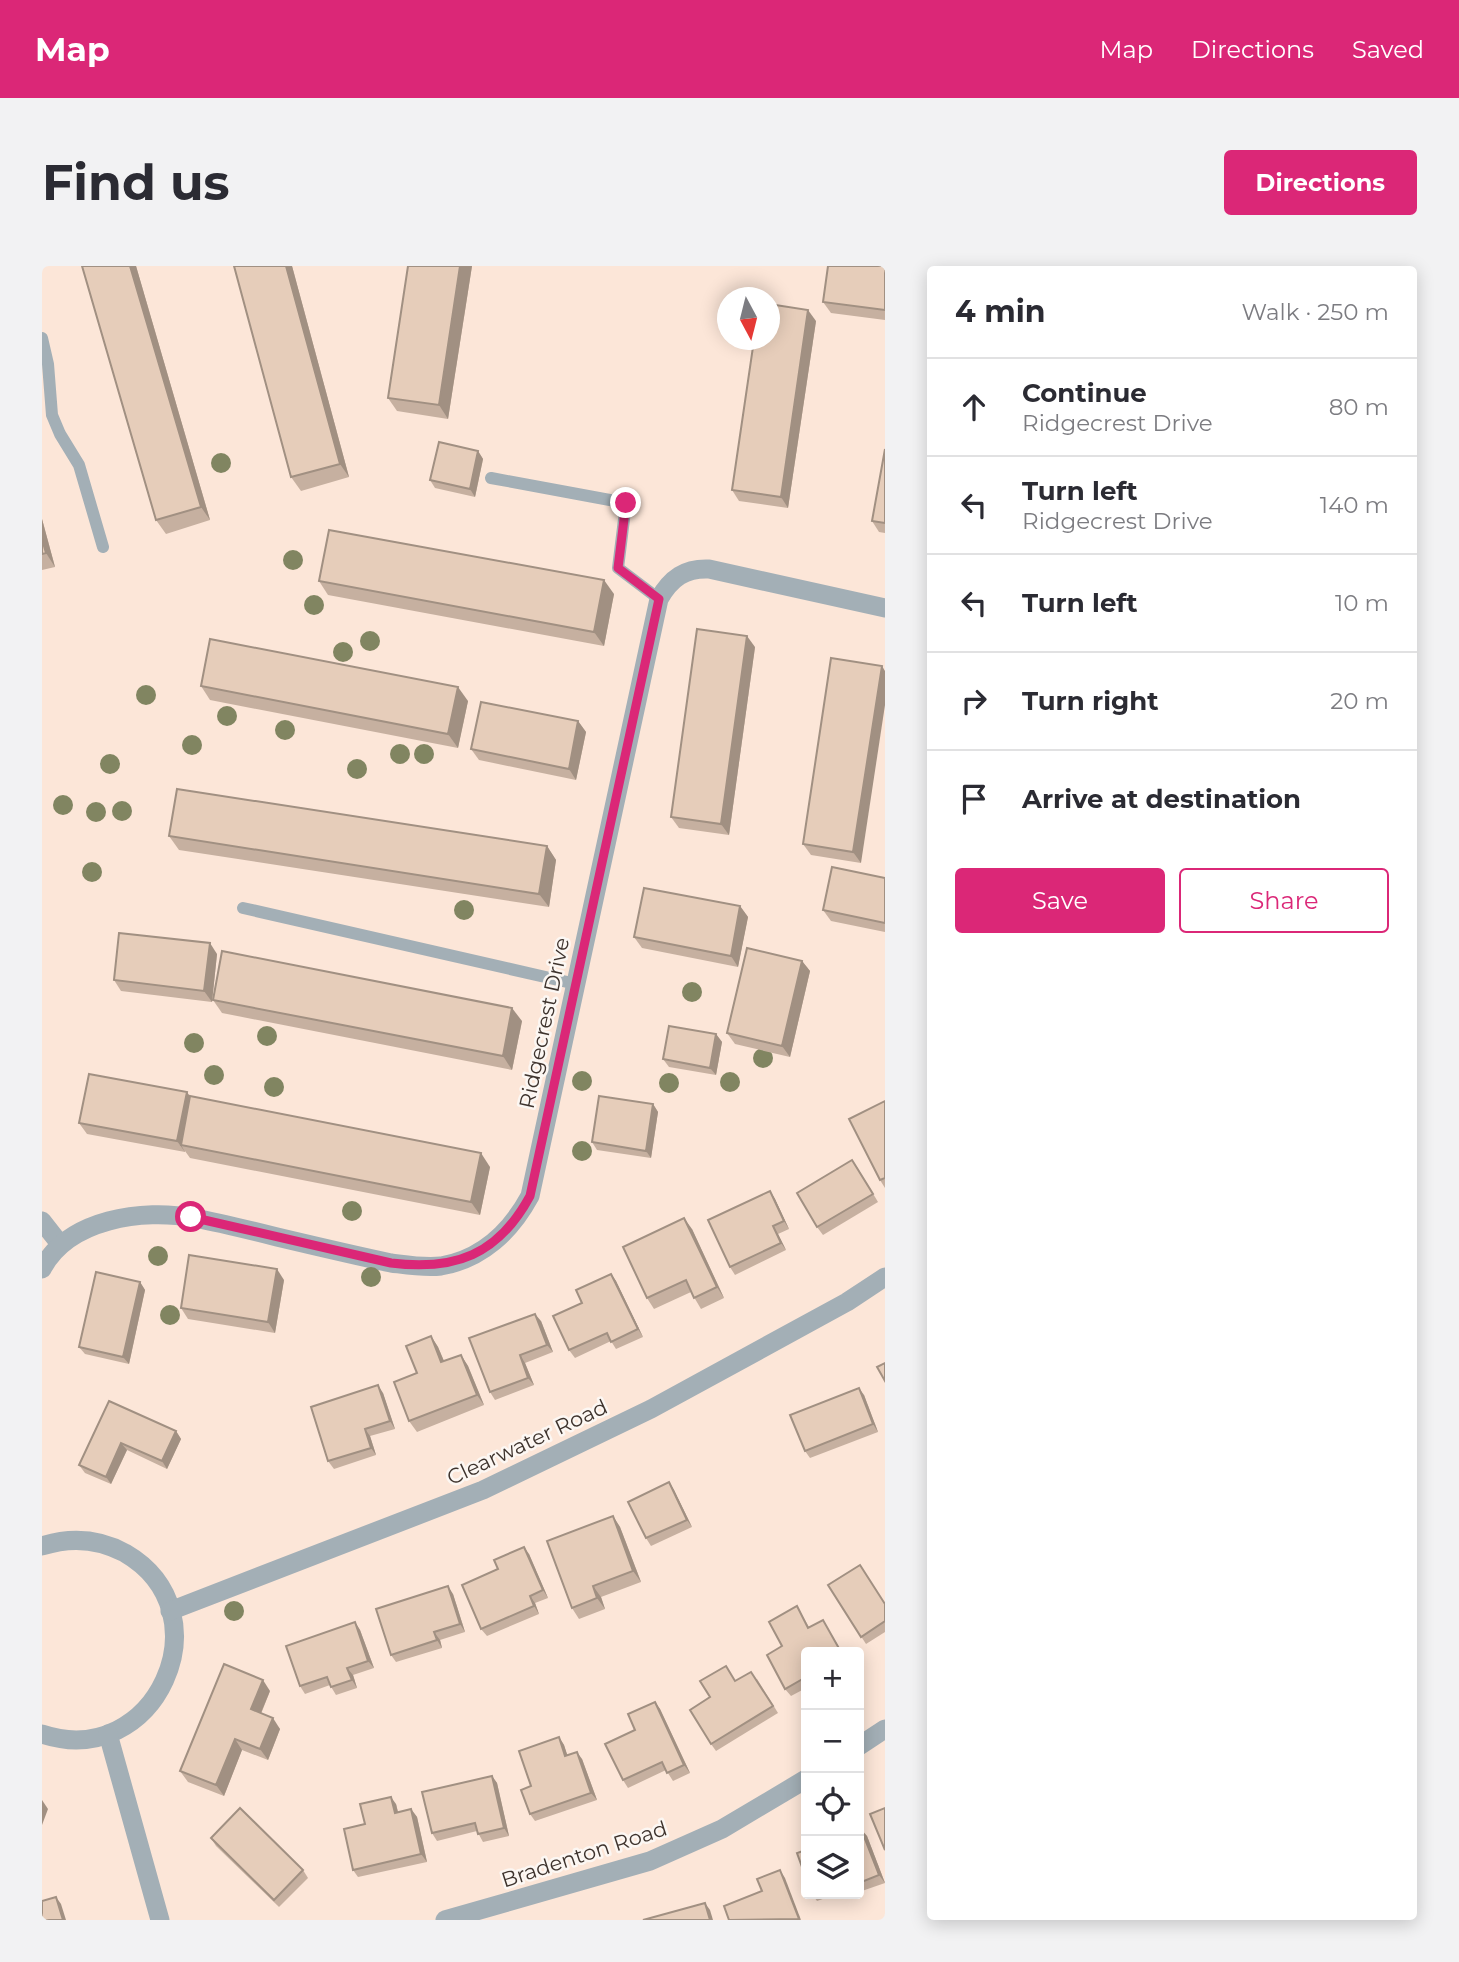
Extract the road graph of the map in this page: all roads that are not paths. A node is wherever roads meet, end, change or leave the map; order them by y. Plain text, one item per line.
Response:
1 (42, 338) edge
2 (491, 478) dead end
3 (103, 547) dead end
4 (659, 599) junction
5 (885, 608) edge
6 (243, 908) dead end
7 (576, 984) junction
8 (42, 1221) edge
9 (60, 1244) junction
10 (42, 1269) edge
11 (885, 1277) edge
12 (43, 1541) edge
13 (170, 1611) junction
14 (885, 1729) edge
15 (42, 1734) edge
16 (108, 1734) junction
17 (864, 1743) edge
18 (801, 1782) edge
19 (160, 1920) edge
20 (445, 1920) edge

1 - 3 lane
2 - 4 lane
4 - 5 street
4 - 7 street, Ridgecrest Drive
6 - 7 lane
7 - 9 street, Ridgecrest Drive
8 - 9 street
9 - 10 street, Ridgecrest Drive
11 - 13 street, Clearwater Road
12 - 13 street
13 - 16 street
14 - 17 street
15 - 16 street
16 - 19 street
18 - 20 street, Bradenton Road

